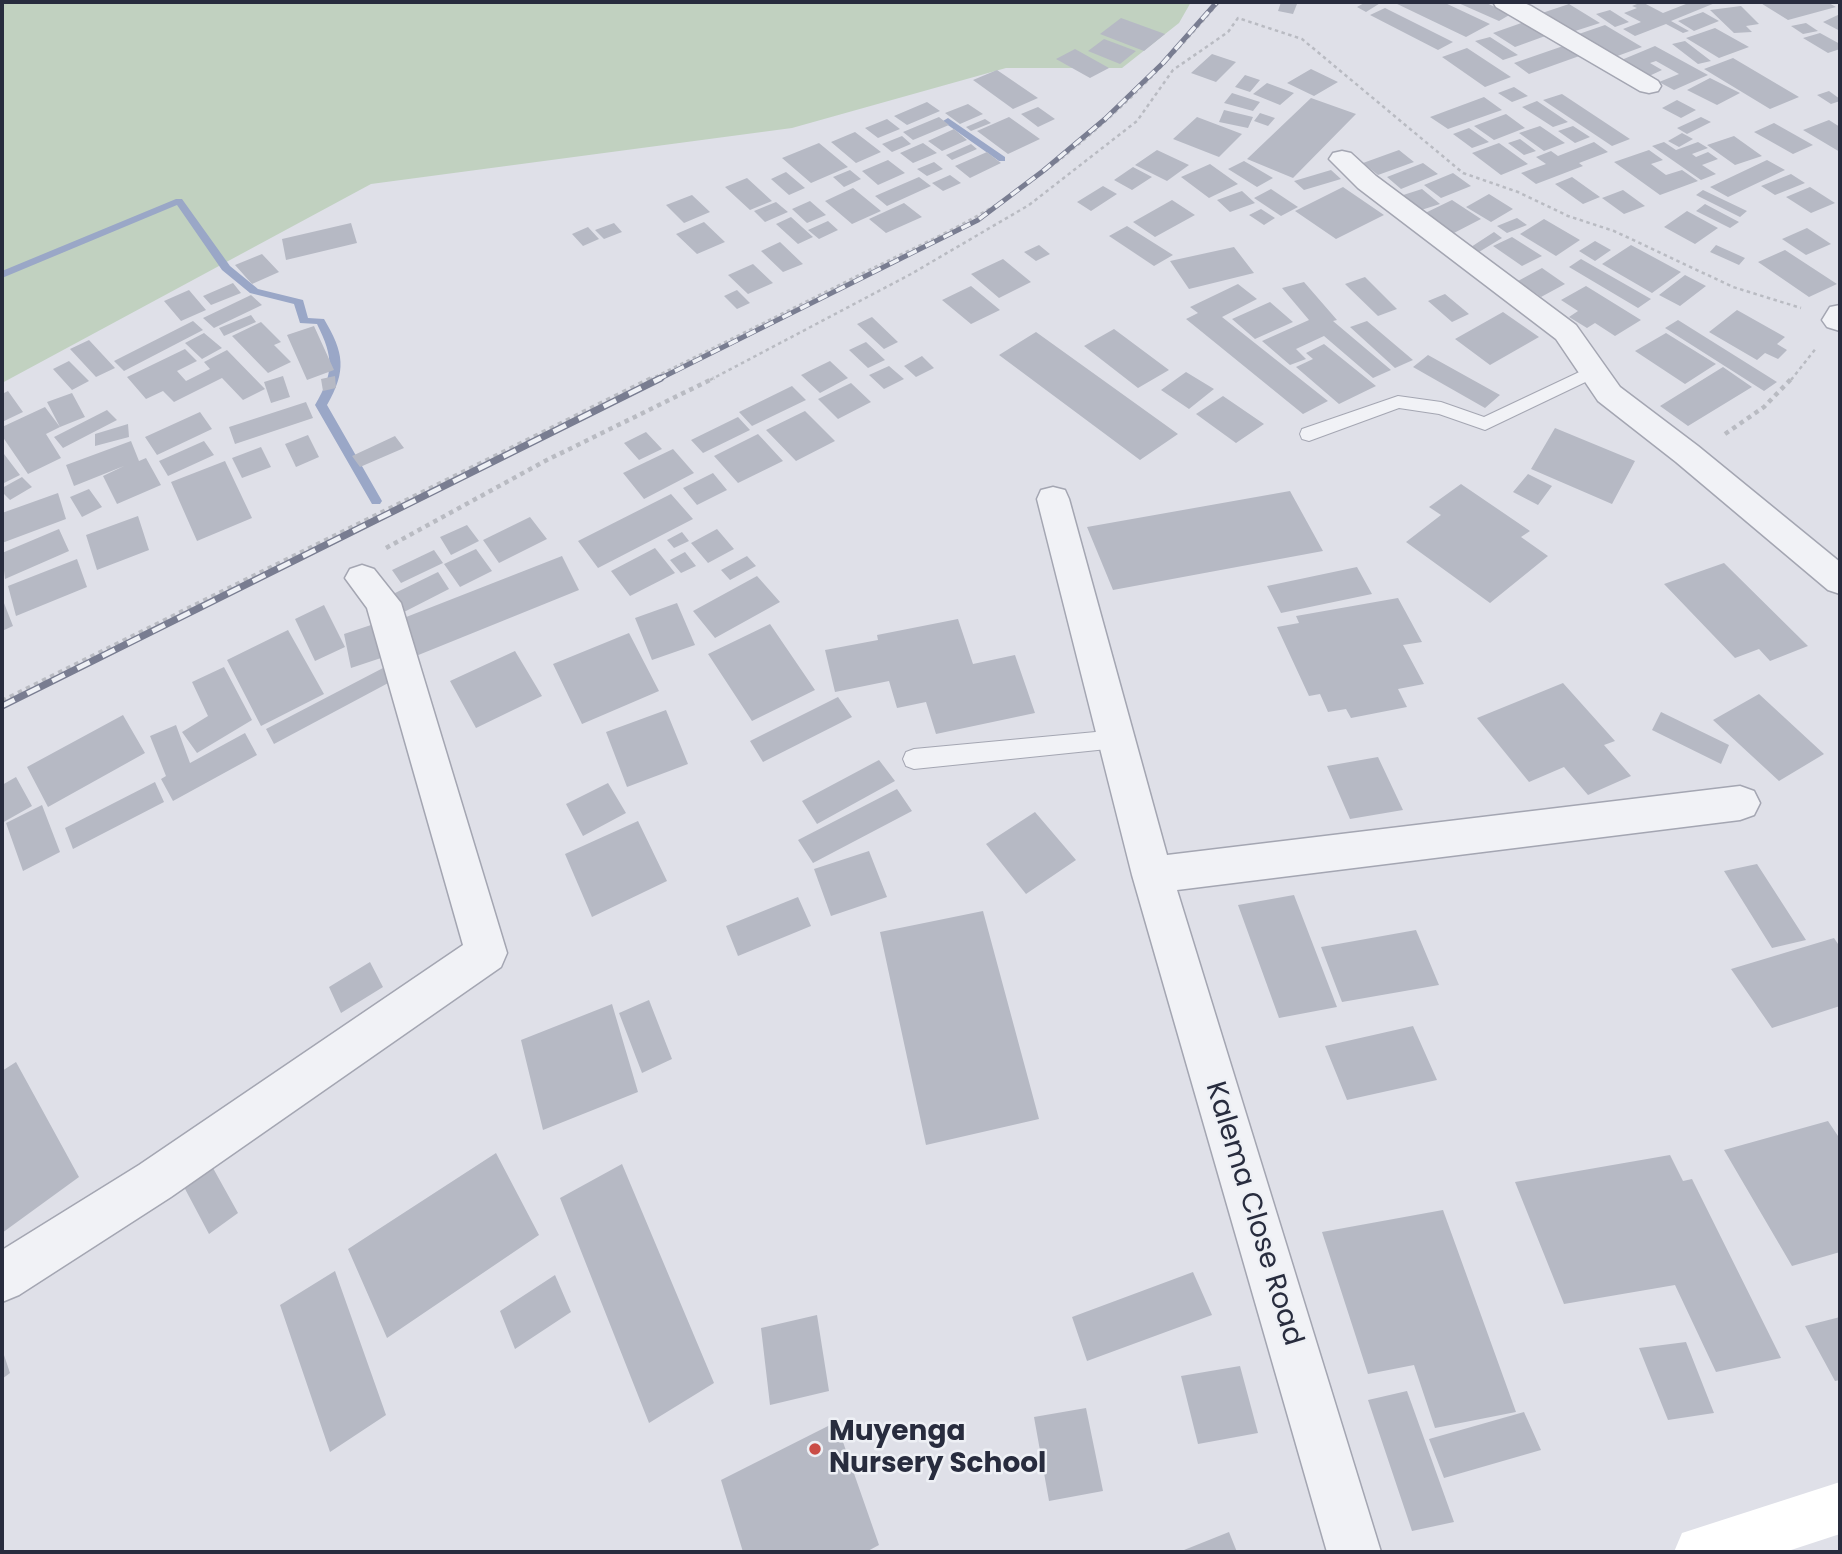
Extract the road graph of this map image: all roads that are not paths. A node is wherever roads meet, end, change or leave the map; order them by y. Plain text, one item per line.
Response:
1 (1522, 5) edge
2 (1649, 86) dead end
3 (1342, 159) dead end
4 (1840, 314) edge
5 (1831, 332) edge
6 (1592, 372) junction
7 (1309, 435) dead end
8 (1053, 499) dead end
9 (371, 565) road end
10 (1840, 581) edge
11 (1117, 739) junction
12 (915, 759) dead end
13 (1740, 803) dead end
14 (1152, 875) junction
15 (2, 1278) edge
16 (1840, 1508) edge
17 (1354, 1552) edge
18 (1701, 1552) edge

1 - 2 street
3 - 6 street
4 - 5 street
6 - 7 lane
6 - 10 street
8 - 11 street, Kalema Close Road
9 - 15 street
11 - 12 lane
11 - 14 street, Kalema Close Road
13 - 14 street
14 - 17 street, Kalema Close Road
16 - 18 street

